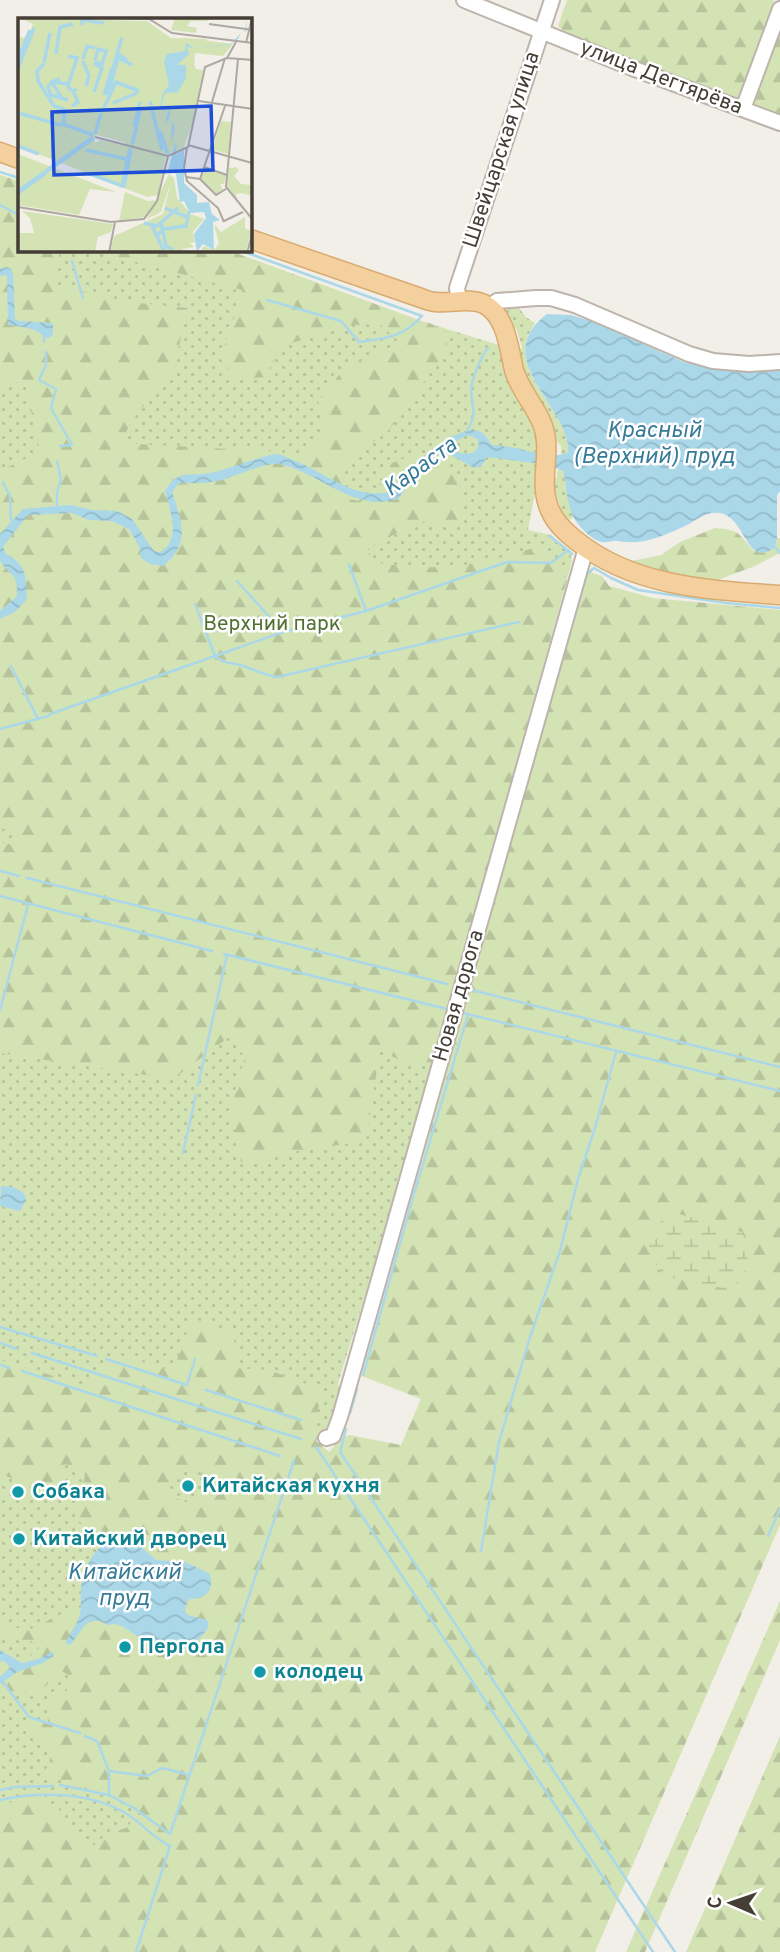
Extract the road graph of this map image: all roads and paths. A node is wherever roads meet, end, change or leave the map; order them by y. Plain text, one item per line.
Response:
1 (464, 0) edge
2 (552, 0) edge
3 (780, 9) edge
4 (542, 30) junction
5 (743, 109) junction
6 (780, 123) edge
7 (0, 152) edge
8 (18, 159) edge
9 (252, 240) edge
10 (459, 301) junction
11 (488, 307) junction
12 (780, 362) edge
13 (586, 548) junction
14 (780, 595) edge
15 (326, 1438) dead end

1 - 4 street, улица Дегтярёва
2 - 4 street, Швейцарская улица
3 - 5 street
4 - 5 street, улица Дегтярёва
4 - 10 street, Швейцарская улица
5 - 6 street, улица Дегтярёва
7 - 8 main road
9 - 10 main road
10 - 11 main road
11 - 12 street
11 - 13 main road
13 - 14 main road
13 - 15 street, Новая дорога

